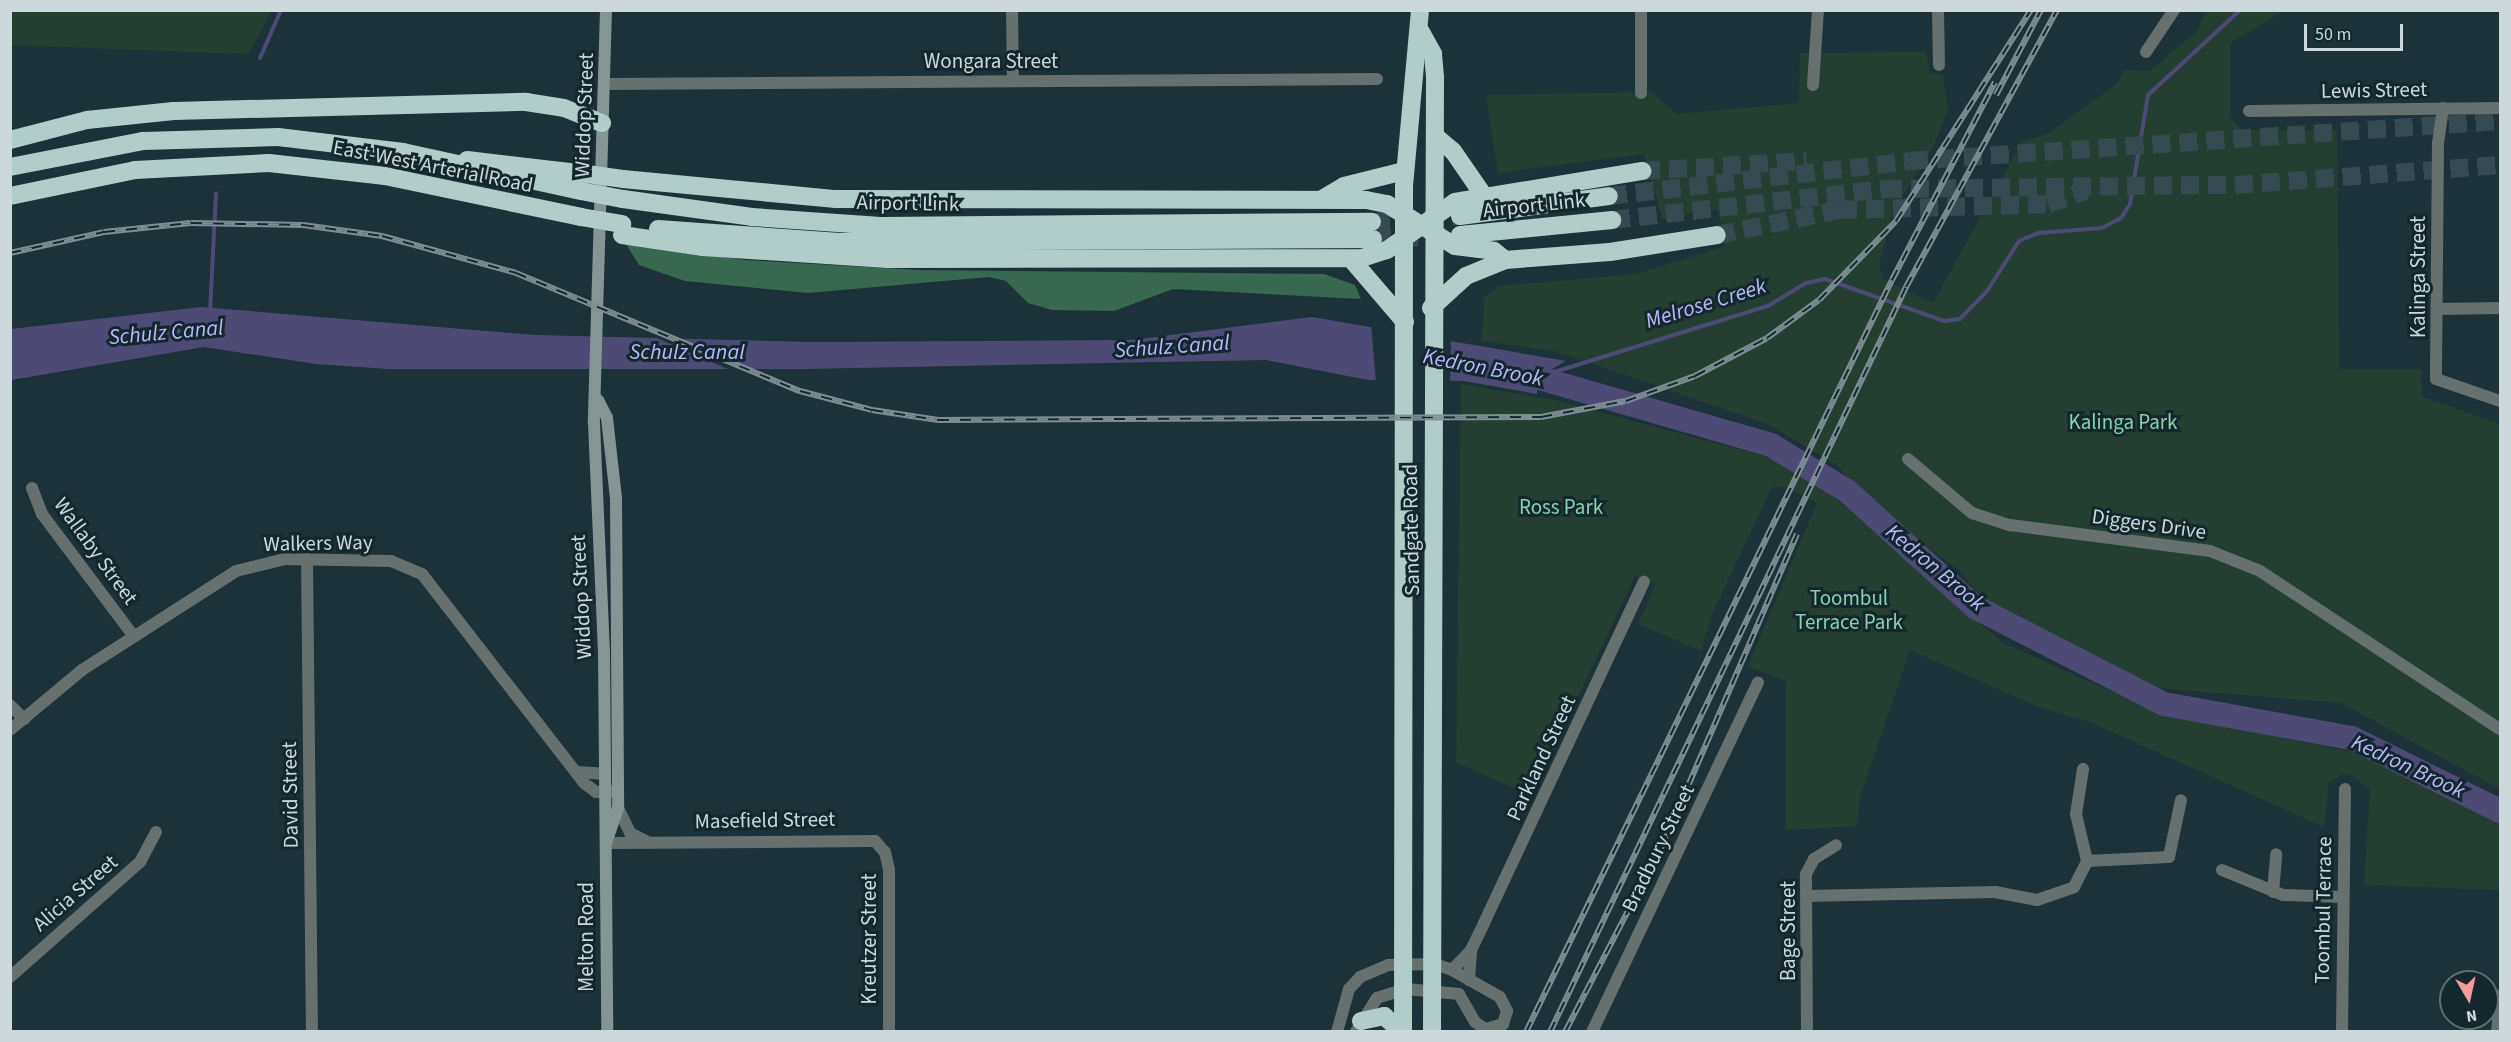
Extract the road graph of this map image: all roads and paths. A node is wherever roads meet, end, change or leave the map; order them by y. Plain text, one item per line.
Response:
1 (606, 10) edge
2 (1012, 10) edge
3 (1420, 10) edge
4 (1641, 10) edge
5 (1818, 10) edge
6 (1938, 10) edge
7 (2174, 10) edge
8 (1421, 32) junction
9 (2146, 52) dead end
10 (1939, 65) dead end
11 (1377, 79) dead end
12 (1012, 80) junction
13 (605, 84) junction
14 (1813, 85) dead end
15 (1641, 93) dead end
16 (2443, 108) junction
17 (2500, 108) edge
18 (2249, 111) dead end
19 (602, 123) junction
20 (1435, 136) junction
21 (10, 140) edge
22 (447, 162) junction
23 (10, 167) edge
24 (1404, 171) junction
25 (1642, 171) tunnel mouth
26 (10, 196) edge
27 (1484, 196) junction
28 (1609, 196) tunnel mouth
29 (1321, 199) junction
30 (1460, 216) tunnel mouth
31 (1612, 220) tunnel mouth
32 (1418, 224) junction
33 (622, 230) junction
34 (1460, 235) tunnel mouth
35 (1717, 235) tunnel mouth
36 (1351, 259) junction
37 (1505, 260) junction
38 (2500, 308) edge
39 (2437, 309) junction
40 (1431, 315) junction
41 (1405, 322) junction
42 (598, 400) junction
43 (2500, 401) edge
44 (1908, 459) dead end
45 (32, 488) dead end
46 (307, 559) junction
47 (1644, 582) dead end
48 (133, 635) junction
49 (1758, 682) dead end
50 (10, 705) edge
51 (24, 719) junction
52 (2500, 729) edge
53 (10, 730) edge
54 (2083, 769) dead end
55 (578, 772) junction
56 (604, 774) junction
57 (2345, 789) dead end
58 (619, 790) junction
59 (604, 793) junction
60 (2181, 800) dead end
61 (618, 808) junction
62 (156, 832) dead end
63 (646, 841) junction
64 (606, 843) junction
65 (1836, 845) dead end
66 (882, 847) joint
67 (2276, 854) dead end
68 (2087, 861) junction
69 (2223, 870) dead end
70 (2273, 892) junction
71 (1807, 896) junction
72 (2342, 897) junction
73 (1471, 950) junction
74 (1406, 963) junction
75 (1443, 967) junction
76 (10, 977) edge
77 (1469, 980) junction
78 (1406, 989) junction
79 (1434, 989) junction
80 (2500, 995) edge
81 (1358, 1026) edge
82 (312, 1032) edge
83 (607, 1032) edge
84 (889, 1032) edge
85 (1337, 1032) edge
86 (1402, 1032) edge
87 (1432, 1032) edge
88 (1592, 1032) edge
89 (1807, 1032) edge
90 (2342, 1032) edge
91 (2497, 1032) edge

1 - 13 street, Widdop Street
2 - 12 street
3 - 8 highway, Sandgate Road
4 - 15 street
5 - 14 street
6 - 10 street
7 - 9 street
8 - 20 highway, Sandgate Road
8 - 24 highway, Sandgate Road
11 - 12 street, Wongara Street
12 - 13 street, Wongara Street
13 - 19 street, Widdop Street
16 - 17 street, Lewis Street
16 - 18 street, Lewis Street
16 - 39 street, Kalinga Street
19 - 21 highway
19 - 42 street, Widdop Street
20 - 27 highway
20 - 32 highway, Sandgate Road
22 - 23 highway, East-West Arterial Road
22 - 29 highway, bridge
22 - 33 highway, Airport Link, bridge
24 - 29 highway
24 - 32 highway, Sandgate Road
25 - 27 highway
26 - 33 highway, East-West Arterial Road
27 - 32 highway
28 - 30 highway, Airport Link
29 - 32 highway
31 - 34 highway, Airport Link
32 - 36 highway
32 - 37 highway
32 - 40 highway, Sandgate Road
32 - 41 highway, Sandgate Road
33 - 36 highway
35 - 37 highway
36 - 41 highway
37 - 40 highway
38 - 39 street
39 - 43 street, Kalinga Street
40 - 75 highway, Sandgate Road
41 - 74 highway, Sandgate Road
42 - 56 street, Widdop Street
42 - 58 street, Widdop Street
44 - 52 street, Diggers Drive
45 - 48 street, Wallaby Street
46 - 48 street, Walkers Way
46 - 55 street, Walkers Way
46 - 82 street, David Street
47 - 73 street, Parkland Street
48 - 51 street, Walkers Way
49 - 88 street, Bradbury Street
50 - 51 street
51 - 53 street, Walkers Way
54 - 68 street
55 - 56 street
55 - 59 street, Walkers Way
56 - 59 street, Widdop Street
57 - 72 street, Toombul Terrace
58 - 59 street
58 - 61 street, Melton Road
59 - 64 street, Melton Road
60 - 68 street
61 - 63 street
61 - 64 street, Melton Road
62 - 76 street, Alicia Street
63 - 64 street, Masefield Street
63 - 66 street, Masefield Street
64 - 83 street, Melton Road
65 - 71 street, Bage Street
66 - 84 street, Kreutzer Street
67 - 70 street
68 - 71 street
69 - 70 street
70 - 72 street
71 - 89 street, Bage Street
72 - 90 street, Toombul Terrace
73 - 75 street, Parkland Street
73 - 77 street, Parkland Street
74 - 75 street
74 - 78 highway, Sandgate Road
74 - 85 street
75 - 77 street
75 - 79 highway, Sandgate Road
77 - 79 street
78 - 79 street
78 - 81 street
78 - 86 highway, Sandgate Road
79 - 87 highway, Sandgate Road
80 - 91 street
81 - 86 highway

